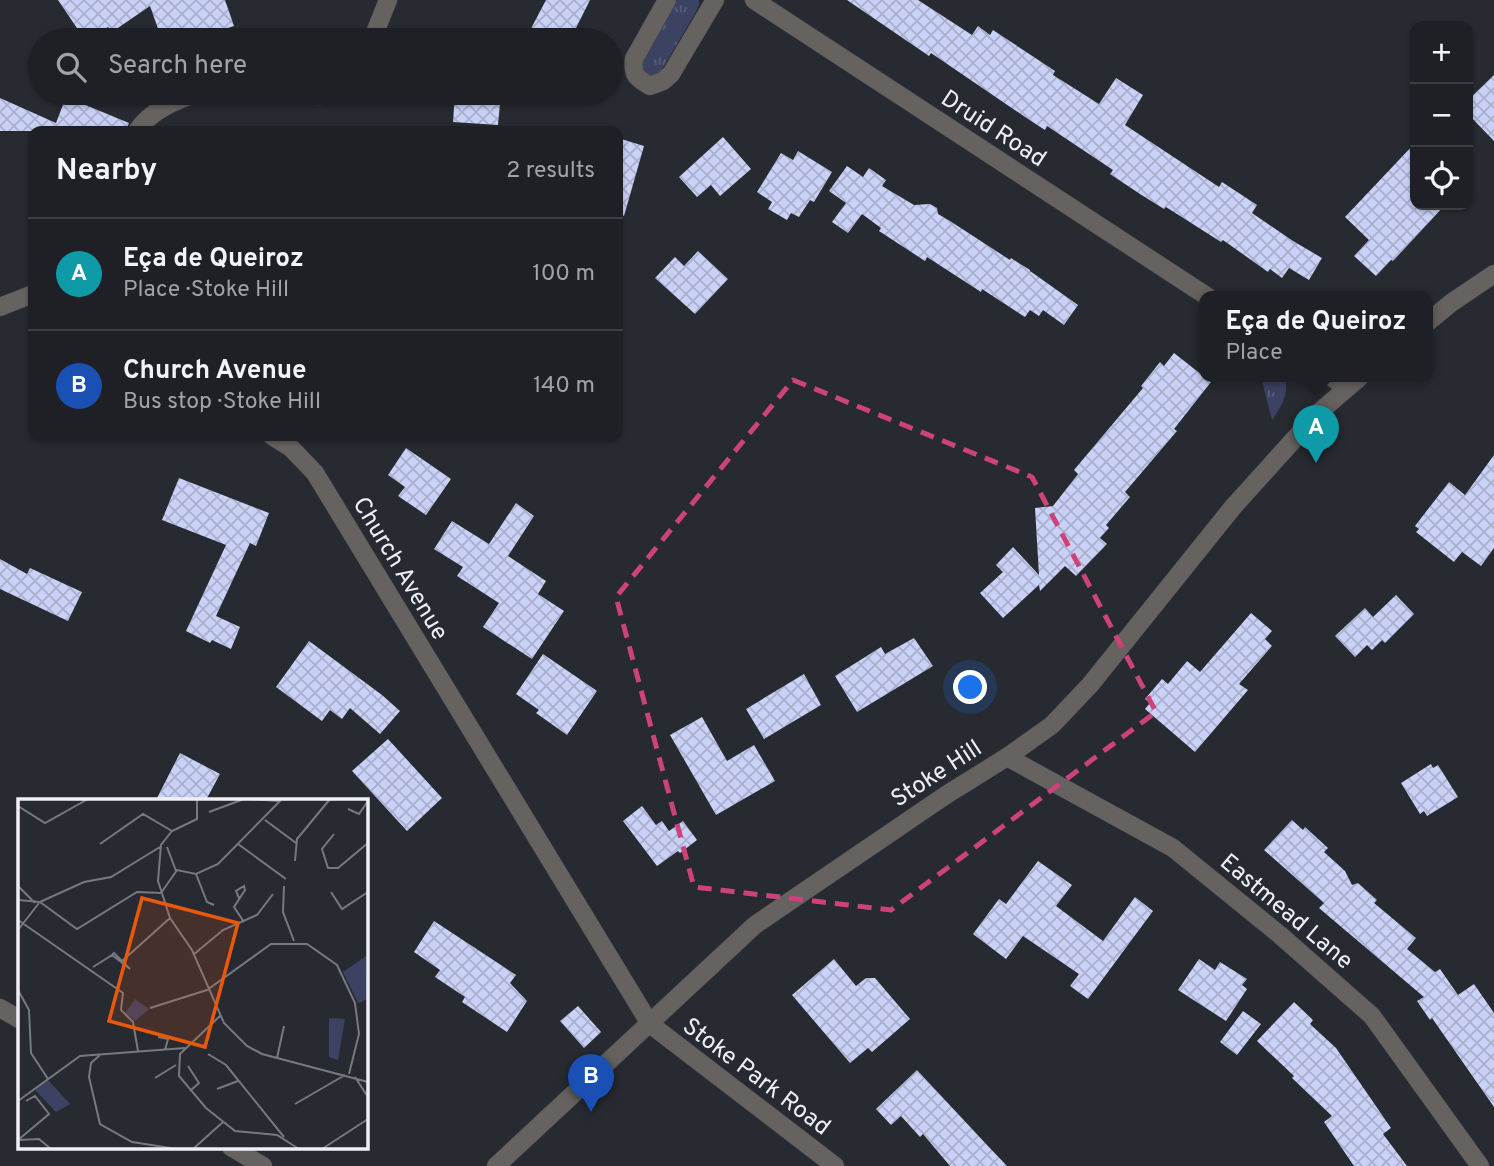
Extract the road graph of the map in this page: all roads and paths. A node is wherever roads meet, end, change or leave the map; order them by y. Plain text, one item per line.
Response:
1 (388, 0) edge
2 (667, 0) edge
3 (715, 0) edge
4 (754, 0) edge
5 (377, 28) edge
6 (167, 105) edge
7 (140, 126) edge
8 (1494, 274) edge
9 (1199, 291) edge
10 (28, 296) edge
11 (0, 307) edge
12 (1433, 318) edge
13 (1353, 383) edge
14 (280, 441) edge
15 (1007, 757) junction
16 (0, 1008) edge
17 (18, 1018) edge
18 (650, 1024) junction
19 (233, 1148) edge
20 (262, 1166) edge
21 (496, 1166) edge
22 (835, 1166) edge
23 (1480, 1166) edge

1 - 5 street
2 - 3 street
4 - 9 street, Druid Road
6 - 7 street
8 - 12 street
10 - 11 street
13 - 15 street, Stoke Hill
14 - 18 street, Church Avenue
15 - 18 street, Stoke Hill
15 - 23 street, Eastmead Lane
16 - 17 street
18 - 21 street, Stoke Hill
18 - 22 street, Stoke Park Road
19 - 20 street

